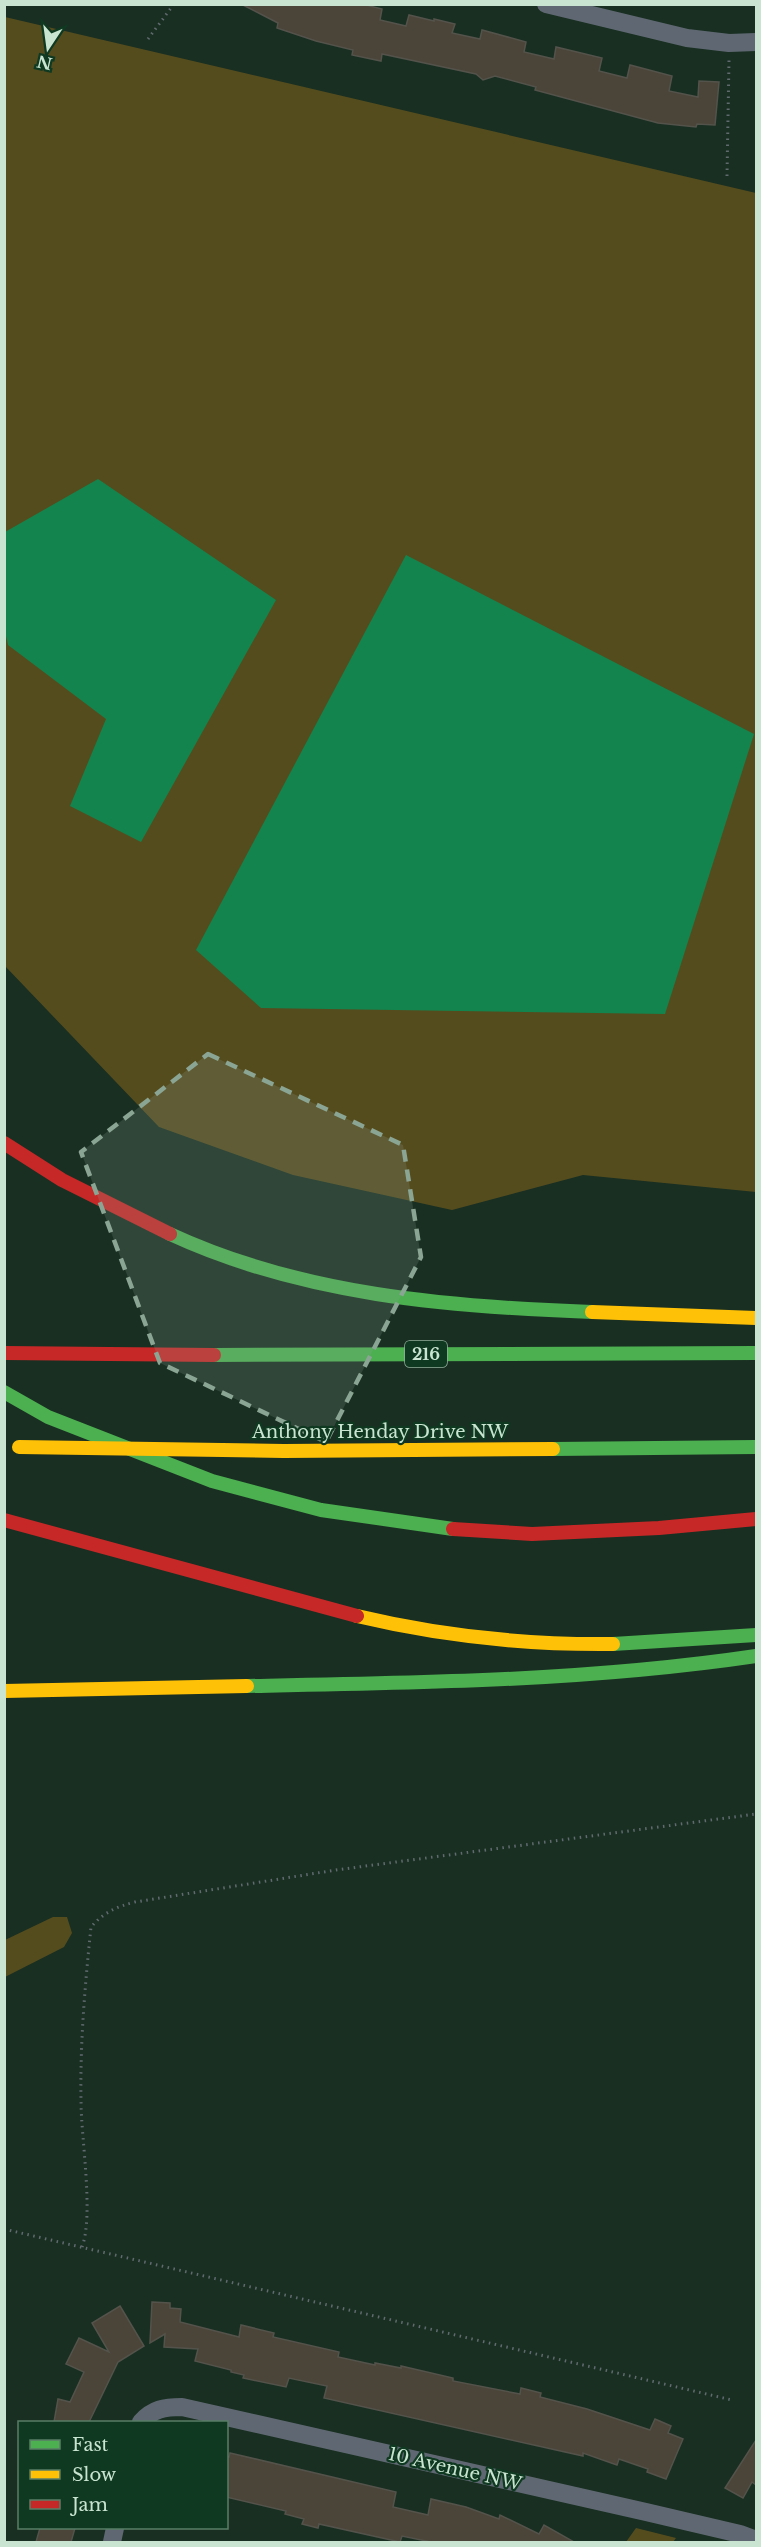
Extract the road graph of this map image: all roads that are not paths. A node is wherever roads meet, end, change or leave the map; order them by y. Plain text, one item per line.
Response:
1 (546, 4) edge
2 (756, 42) edge
3 (4, 1143) edge
4 (756, 1318) edge
5 (4, 1353) edge
6 (756, 1353) edge
7 (4, 1392) edge
8 (12, 1447) edge
9 (756, 1447) edge
10 (4, 1520) edge
11 (756, 1520) edge
12 (756, 1635) edge
13 (756, 1656) edge
14 (4, 1691) edge
15 (146, 2417) edge
16 (756, 2540) edge

1 - 2 street
3 - 4 highway
5 - 6 highway, 216
7 - 11 highway
8 - 9 highway, Anthony Henday Drive NW, bridge
10 - 12 highway
13 - 14 highway
15 - 16 street, 10 Avenue NW

